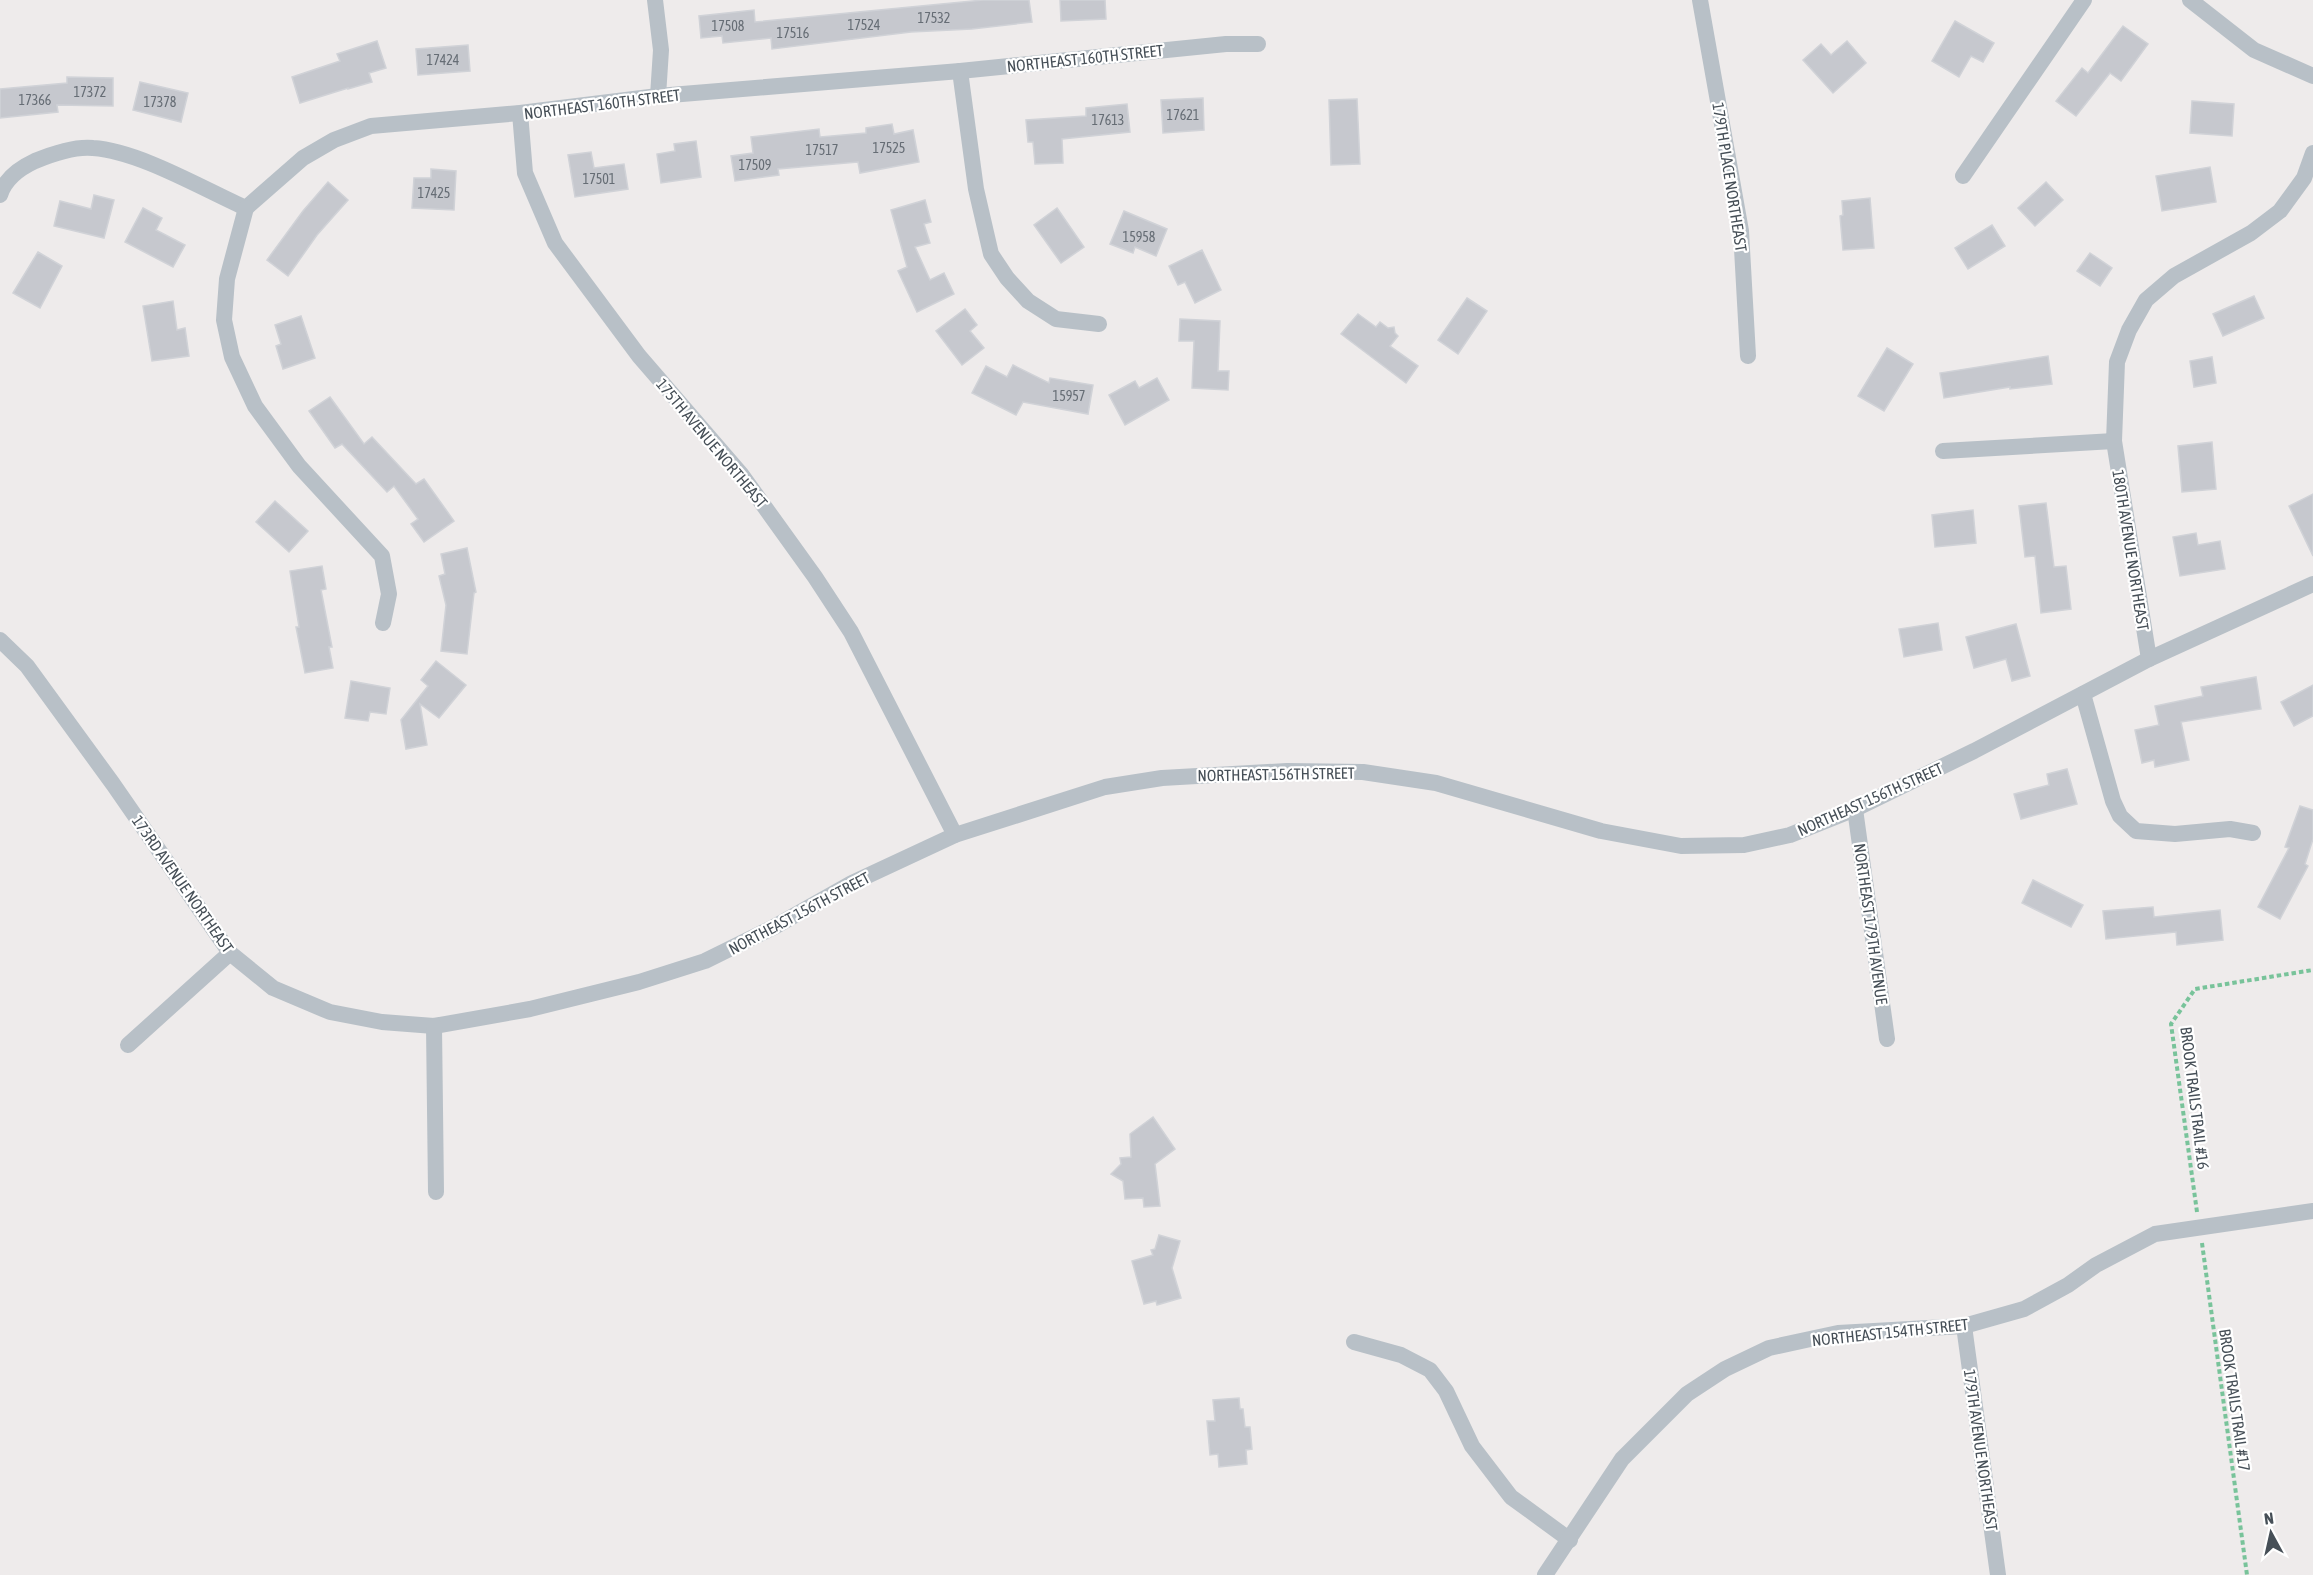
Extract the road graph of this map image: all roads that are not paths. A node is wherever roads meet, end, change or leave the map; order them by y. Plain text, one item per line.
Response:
1 (655, 0) edge
2 (1700, 0) edge
3 (2084, 0) edge
4 (2190, 0) edge
5 (1258, 44) dead end
6 (960, 71) junction
7 (2313, 76) edge
8 (658, 96) junction
9 (520, 113) junction
10 (2313, 153) edge
11 (1963, 176) dead end
12 (0, 195) edge
13 (246, 208) junction
14 (1099, 324) dead end
15 (1748, 356) dead end
16 (2114, 441) junction
17 (1943, 451) dead end
18 (2313, 584) edge
19 (383, 623) dead end
20 (0, 640) edge
21 (2149, 659) junction
22 (2083, 694) junction
23 (1855, 809) junction
24 (2253, 833) dead end
25 (955, 835) junction
26 (230, 953) junction
27 (434, 1026) junction
28 (1887, 1039) dead end
29 (128, 1045) dead end
30 (436, 1192) dead end
31 (2313, 1211) edge
32 (1964, 1326) junction
33 (1354, 1342) dead end
34 (1570, 1540) junction
35 (1545, 1575) edge
36 (1998, 1575) edge

1 - 8 street
2 - 15 street, 179TH PLACE NORTHEAST
3 - 11 street
4 - 7 street
5 - 6 street, NORTHEAST 160TH STREET
6 - 8 street, NORTHEAST 160TH STREET
6 - 14 street
8 - 9 street, NORTHEAST 160TH STREET
9 - 13 street, NORTHEAST 160TH STREET
9 - 25 street, 175TH AVENUE NORTHEAST
10 - 16 street, 180TH AVENUE NORTHEAST
12 - 13 street
13 - 19 street
16 - 17 street
16 - 21 street, 180TH AVENUE NORTHEAST
18 - 21 street, NORTHEAST 156TH STREET
20 - 26 street, 173RD AVENUE NORTHEAST
21 - 22 street, NORTHEAST 156TH STREET
22 - 23 street, NORTHEAST 156TH STREET
22 - 24 street
23 - 25 street, NORTHEAST 156TH STREET
23 - 28 street, NORTHEAST 179TH AVENUE
25 - 27 street, NORTHEAST 156TH STREET
26 - 27 street, 173RD AVENUE NORTHEAST
26 - 29 street
27 - 30 street
31 - 32 street, NORTHEAST 154TH STREET
32 - 34 street, NORTHEAST 154TH STREET
32 - 36 street, 179TH AVENUE NORTHEAST
33 - 34 street
34 - 35 street, NORTHEAST 154TH STREET

